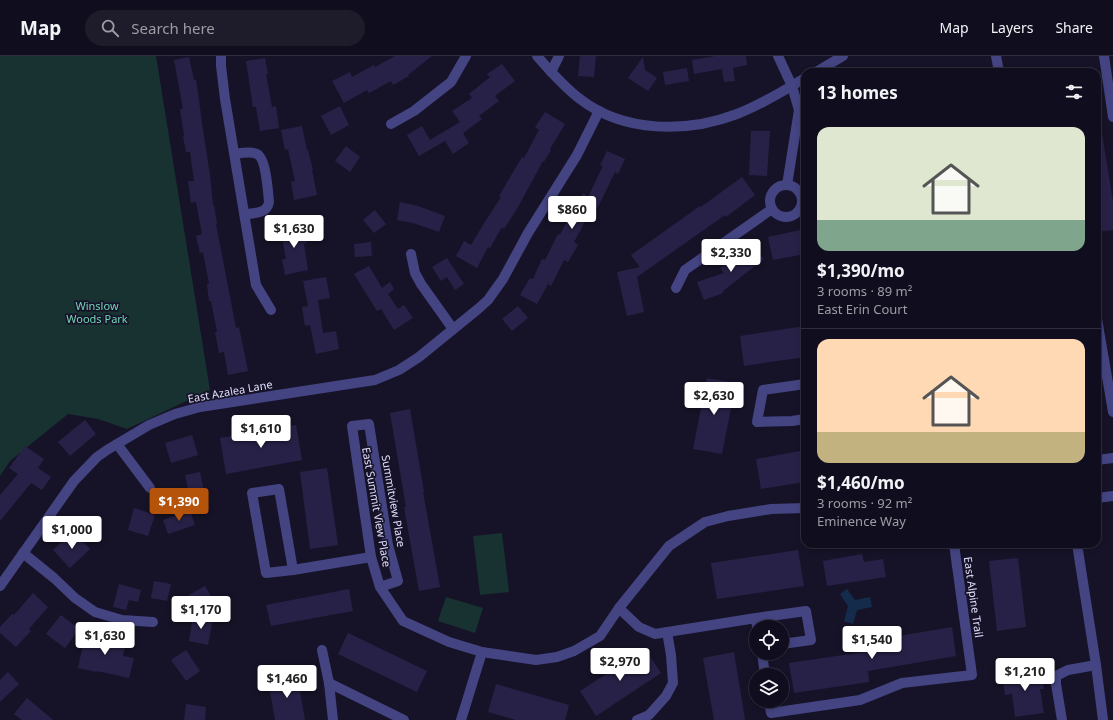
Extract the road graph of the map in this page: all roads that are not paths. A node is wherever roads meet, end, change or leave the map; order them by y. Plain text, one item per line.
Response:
1 (222, 56) edge
2 (466, 56) edge
3 (537, 56) edge
4 (559, 56) edge
5 (778, 56) edge
6 (843, 56) edge
7 (996, 56) edge
8 (1104, 56) edge
9 (823, 68) edge
10 (998, 68) edge
11 (551, 72) junction
12 (801, 80) edge
13 (792, 86) junction
14 (600, 111) junction
15 (1113, 117) edge
16 (391, 124) dead end
17 (235, 154) junction
18 (787, 185) junction
19 (801, 197) edge
20 (772, 209) junction
21 (801, 209) edge
22 (245, 214) junction
23 (411, 254) dead end
24 (676, 288) dead end
25 (271, 310) dead end
26 (452, 329) junction
27 (1101, 342) edge
28 (801, 385) edge
29 (1113, 412) edge
30 (801, 420) edge
31 (352, 426) joint
32 (117, 444) junction
33 (1113, 458) edge
34 (1101, 460) edge
35 (150, 488) dead end
36 (1113, 496) edge
37 (1101, 498) edge
38 (801, 508) edge
39 (955, 548) edge
40 (1078, 548) edge
41 (23, 553) junction
42 (371, 557) junction
43 (294, 570) junction
44 (0, 586) edge
45 (380, 587) junction
46 (619, 608) junction
47 (768, 620) edge
48 (153, 622) dead end
49 (749, 624) edge
50 (667, 632) junction
51 (789, 643) edge
52 (322, 650) dead end
53 (482, 652) junction
54 (1096, 665) junction
55 (329, 683) junction
56 (770, 708) edge
57 (333, 720) edge
58 (404, 720) edge
59 (461, 720) edge
60 (637, 720) edge
61 (1062, 720) edge
62 (1103, 720) edge

1 - 17 street
2 - 16 street
3 - 11 street
4 - 11 street
5 - 13 street
6 - 9 street
7 - 10 street
8 - 15 street
11 - 14 street
12 - 13 street
13 - 14 street
13 - 18 street
14 - 26 street, East Azalea Lane
17 - 22 street
17 - 22 street
18 - 19 street
18 - 20 street
20 - 21 street
20 - 24 street
22 - 25 street
23 - 26 street
26 - 32 street, East Azalea Lane
27 - 29 street
28 - 30 street
31 - 42 street, East Summit View Place
31 - 45 street, Summitview Place
32 - 35 street
32 - 41 street, East Azalea Lane
33 - 34 street
36 - 37 street
38 - 46 street, East Summit View Place
39 - 56 street, East Alpine Trail
40 - 54 street
41 - 44 street, East Azalea Lane
41 - 48 street
42 - 43 street
42 - 45 street, East Summit View Place
43 - 43 street
45 - 53 street, East Summit View Place
46 - 50 street
46 - 53 street, East Summit View Place
47 - 51 street
49 - 50 street
50 - 60 street
52 - 55 street
53 - 59 street
54 - 61 street
54 - 62 street
55 - 57 street
55 - 58 street

